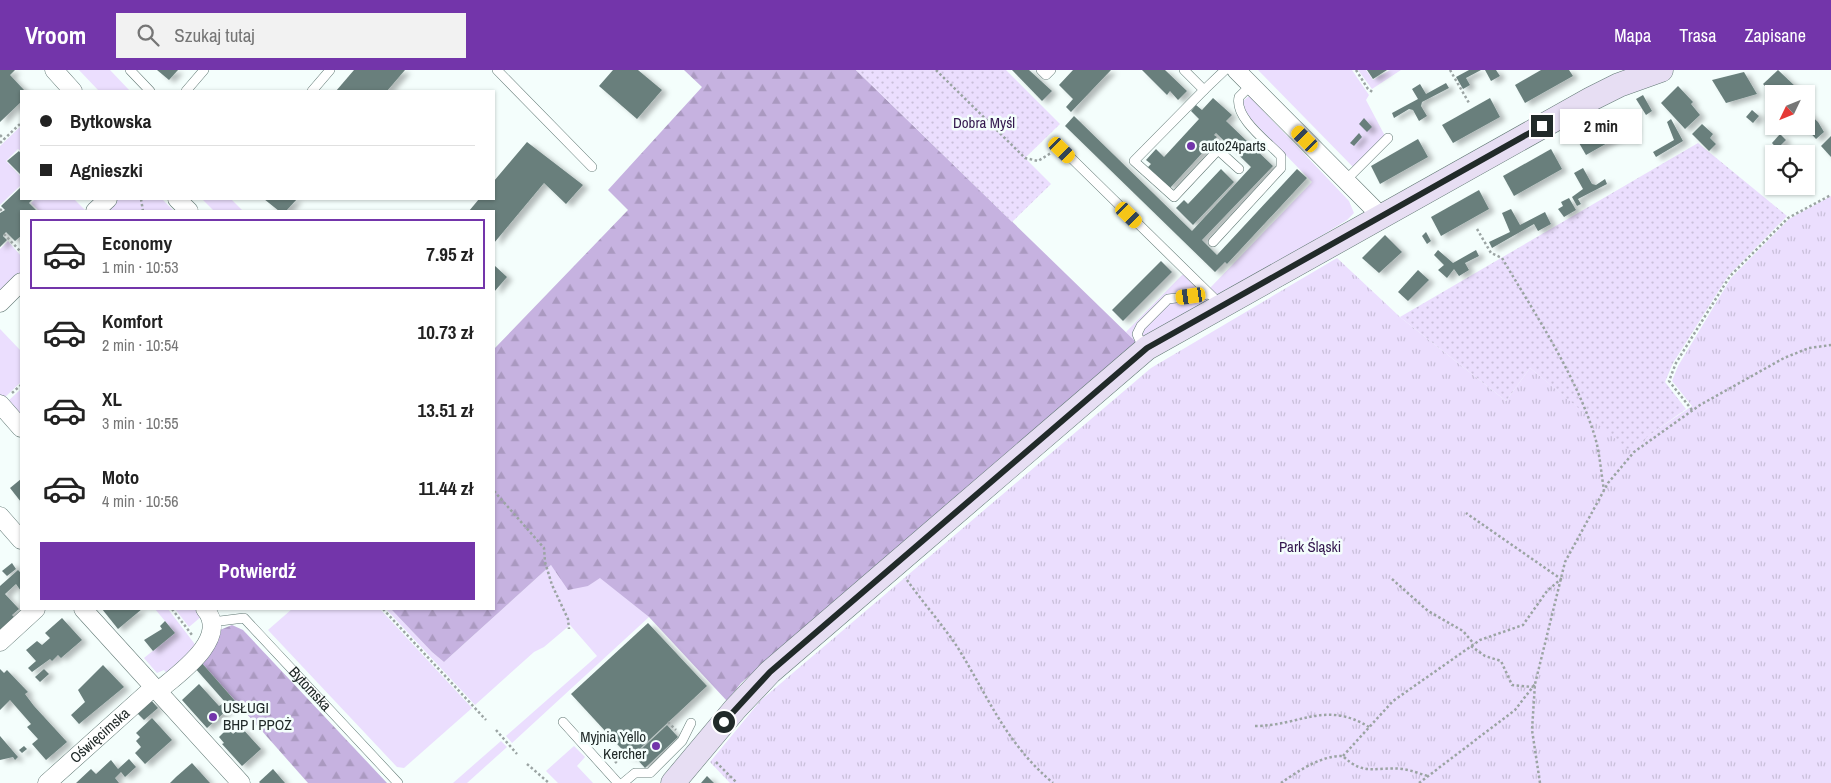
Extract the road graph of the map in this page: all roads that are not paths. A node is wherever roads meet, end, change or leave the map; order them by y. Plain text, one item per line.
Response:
1 (54, 70) edge
2 (130, 70) edge
3 (204, 70) edge
4 (330, 70) edge
5 (497, 70) edge
6 (1041, 70) edge
7 (1051, 70) edge
8 (1184, 70) edge
9 (1225, 70) edge
10 (1236, 70) edge
11 (1661, 70) edge
12 (1251, 85) junction
13 (72, 90) edge
14 (149, 90) edge
15 (187, 90) edge
16 (313, 90) edge
17 (1204, 90) junction
18 (1388, 138) dead end
19 (1062, 150) road end
20 (592, 167) dead end
21 (1239, 169) dead end
22 (1346, 180) junction
23 (107, 200) edge
24 (178, 200) edge
25 (96, 210) edge
26 (188, 210) edge
27 (1382, 216) junction
28 (1213, 242) dead end
29 (20, 283) edge
30 (1215, 300) junction
31 (0, 303) edge
32 (1144, 351) junction
33 (0, 404) edge
34 (20, 427) edge
35 (0, 516) edge
36 (20, 539) edge
37 (35, 610) edge
38 (84, 610) edge
39 (208, 615) edge
40 (0, 642) edge
41 (156, 689) junction
42 (563, 722) dead end
43 (691, 723) dead end
44 (46, 783) edge
45 (241, 783) edge
46 (398, 783) edge
47 (618, 783) edge
48 (623, 783) edge
49 (673, 783) edge

1 - 13 street
2 - 14 lane
3 - 15 lane
4 - 16 lane
5 - 20 lane
6 - 7 lane
8 - 17 lane
9 - 17 lane
10 - 12 street
11 - 27 street
12 - 22 street
12 - 28 lane
17 - 21 lane
18 - 22 lane
19 - 30 lane
22 - 27 street
23 - 25 street
24 - 26 street
27 - 30 street
29 - 31 street
30 - 32 street
30 - 32 lane
32 - 49 street
33 - 34 street
35 - 36 street
37 - 40 street
38 - 41 street
39 - 41 street, Bytomska
39 - 46 lane, Bytomska
41 - 44 street, Oświęcimska
41 - 45 street
42 - 47 lane
43 - 48 lane

